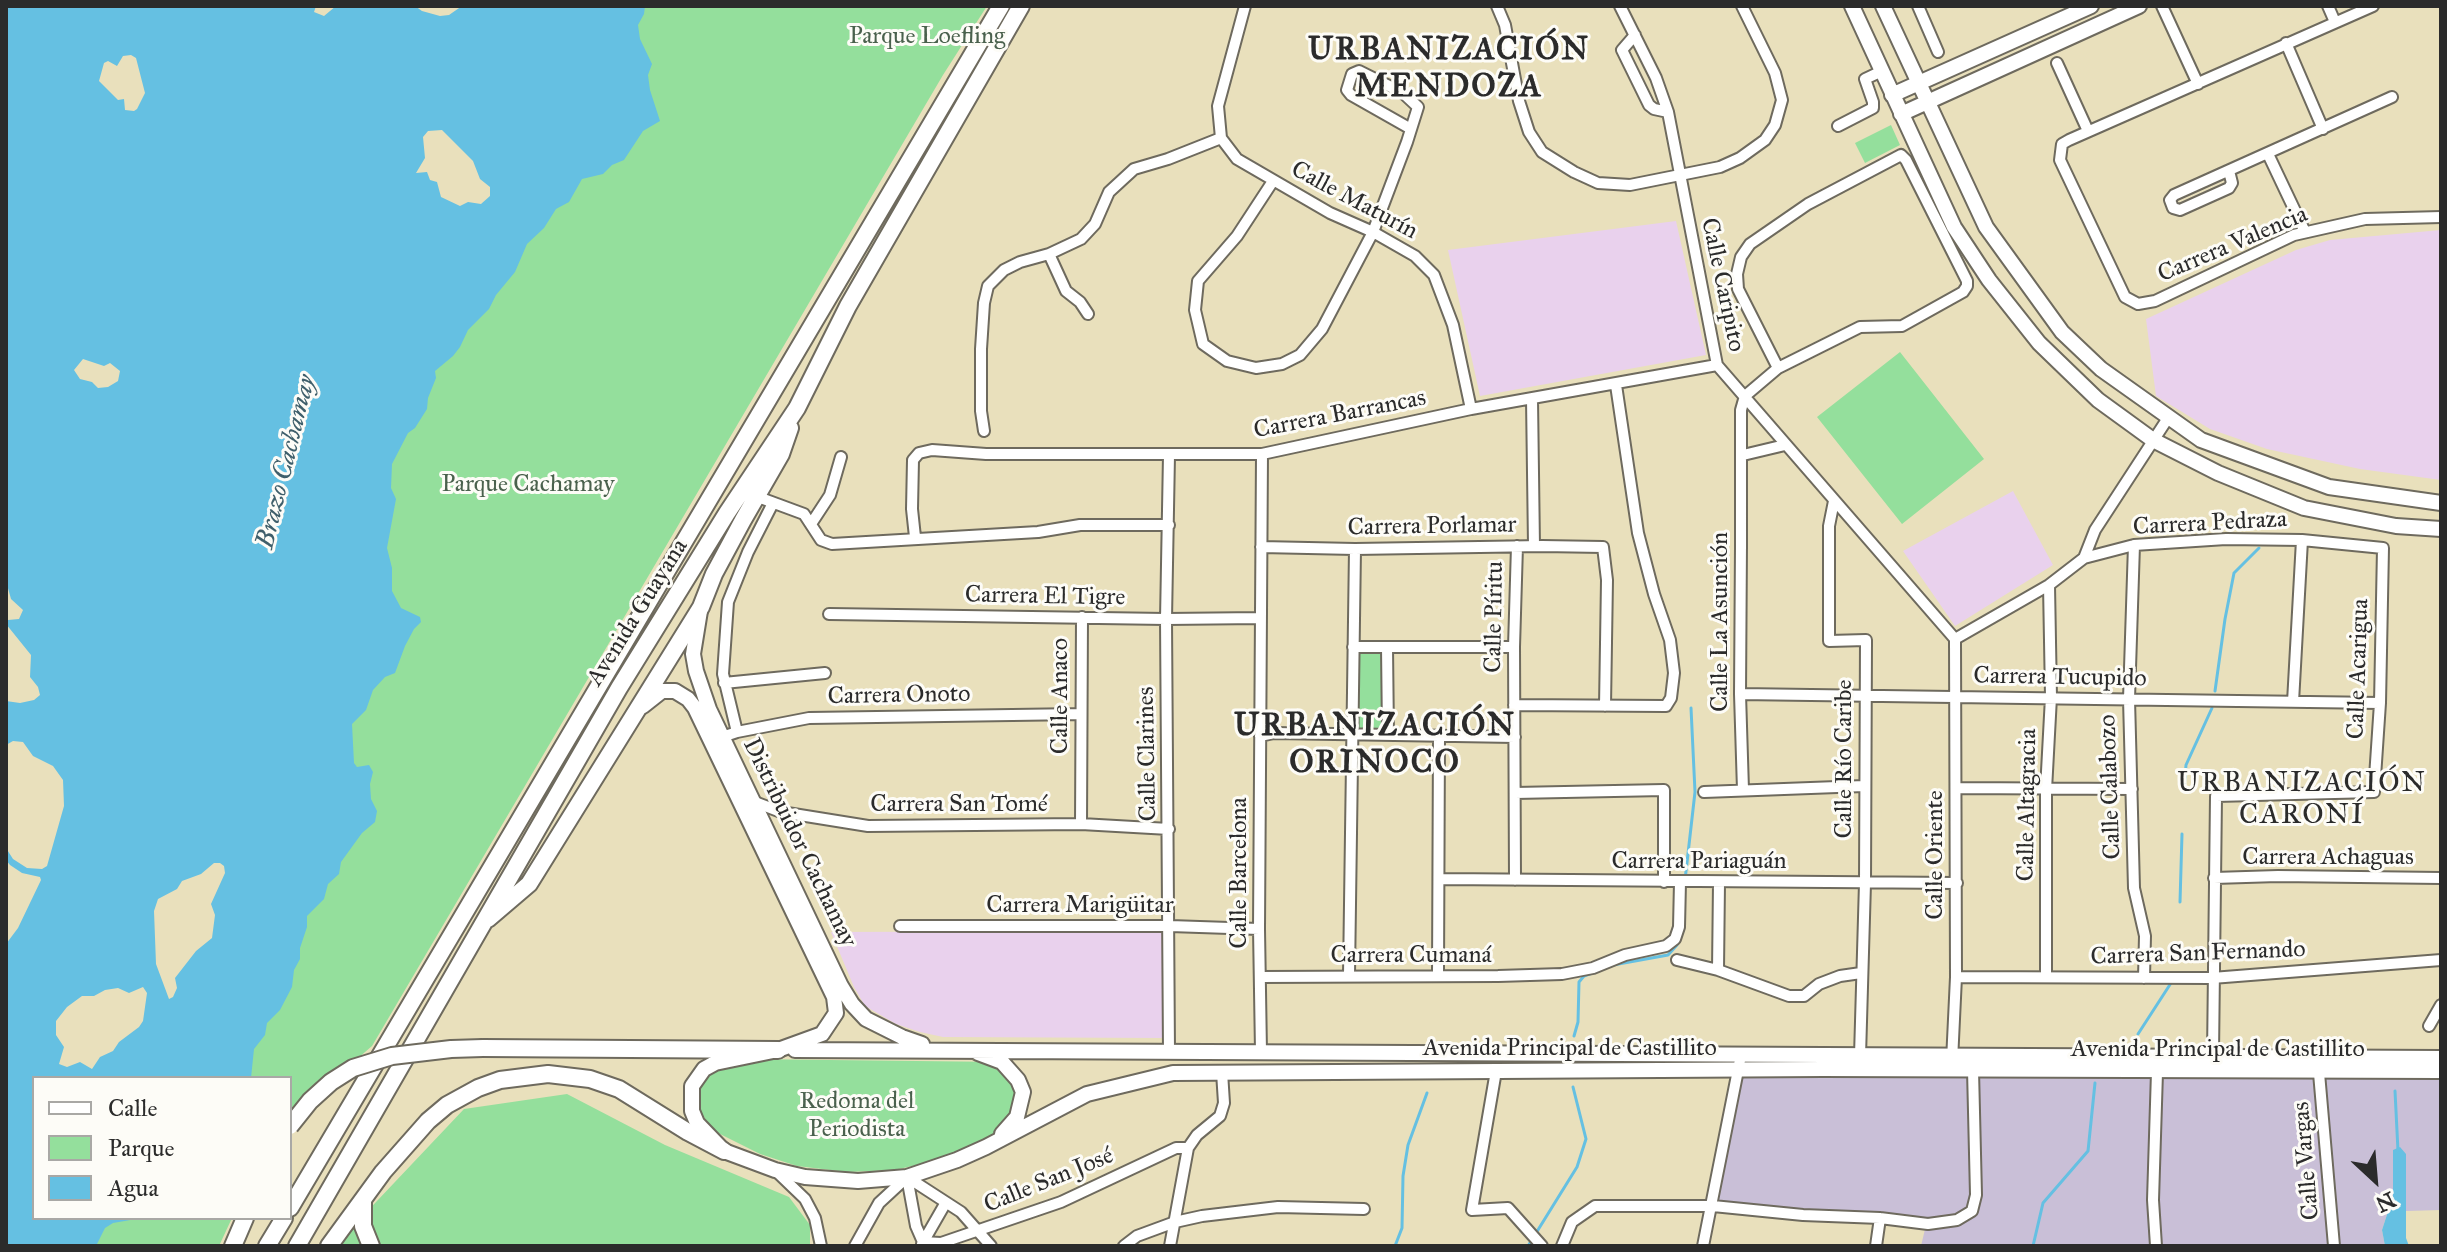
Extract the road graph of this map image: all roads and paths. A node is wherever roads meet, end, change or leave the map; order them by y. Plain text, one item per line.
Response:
1 (1001, 6) edge
2 (1021, 6) edge
3 (1245, 6) edge
4 (1497, 6) edge
5 (1620, 6) edge
6 (1742, 6) edge
7 (1852, 6) edge
8 (1883, 6) edge
9 (1918, 6) edge
10 (2091, 6) edge
11 (2139, 6) edge
12 (2162, 6) edge
13 (2328, 6) edge
14 (2373, 6) edge
15 (2335, 22) junction
16 (1635, 35) junction
17 (2286, 43) junction
18 (1938, 52) dead end
19 (2057, 63) dead end
20 (1882, 71) junction
21 (1919, 84) junction
22 (2198, 84) junction
23 (1892, 95) junction
24 (2392, 97) dead end
25 (1928, 102) junction
26 (1668, 112) junction
27 (1901, 114) junction
28 (1838, 126) dead end
29 (1411, 129) junction
30 (2323, 129) junction
31 (2088, 131) junction
32 (1221, 138) junction
33 (2268, 154) junction
34 (2229, 171) junction
35 (1679, 175) junction
36 (1273, 181) junction
37 (2441, 217) edge
38 (1373, 232) junction
39 (2305, 232) junction
40 (1049, 254) junction
41 (1088, 314) dead end
42 (1717, 365) junction
43 (1778, 368) junction
44 (1616, 385) junction
45 (1745, 396) junction
46 (1532, 399) junction
47 (797, 408) junction
48 (1471, 409) junction
49 (2168, 418) junction
50 (984, 431) dead end
51 (2153, 440) junction
52 (1785, 445) junction
53 (1262, 454) junction
54 (1169, 455) junction
55 (1743, 455) junction
56 (841, 457) dead end
57 (765, 500) junction
58 (1834, 501) junction
59 (2441, 503) edge
60 (811, 524) junction
61 (1169, 525) junction
62 (2441, 529) edge
63 (915, 537) junction
64 (2302, 540) junction
65 (2134, 545) junction
66 (1517, 546) junction
67 (1534, 546) junction
68 (1261, 547) junction
69 (2383, 548) joint
70 (1355, 549) junction
71 (2084, 558) junction
72 (2049, 585) junction
73 (701, 607) junction
74 (829, 614) dead end
75 (1082, 617) junction
76 (1261, 618) junction
77 (1166, 619) junction
78 (1955, 639) junction
79 (1353, 647) junction
80 (1387, 647) junction
81 (1514, 647) junction
82 (825, 673) dead end
83 (724, 683) junction
84 (1740, 694) junction
85 (1866, 696) junction
86 (1955, 697) junction
87 (2051, 697) junction
88 (2129, 699) junction
89 (2293, 702) junction
90 (2380, 703) junction
91 (1514, 705) junction
92 (1605, 706) junction
93 (1080, 714) junction
94 (632, 718) junction
95 (737, 732) junction
96 (1352, 734) junction
97 (1388, 734) junction
98 (1260, 736) junction
99 (1439, 736) junction
100 (722, 737) junction
101 (1515, 737) junction
102 (1864, 786) junction
103 (1956, 788) junction
104 (2132, 789) junction
105 (1743, 790) junction
106 (2046, 790) junction
107 (1704, 792) dead end
108 (1515, 793) junction
109 (752, 801) junction
110 (1081, 824) junction
111 (1169, 829) junction
112 (2214, 878) junction
113 (2441, 878) edge
114 (1441, 879) junction
115 (1515, 880) junction
116 (1664, 882) junction
117 (1684, 882) junction
118 (1719, 883) junction
119 (1865, 883) junction
120 (1957, 883) junction
121 (483, 923) junction
122 (900, 926) dead end
123 (1170, 926) junction
124 (1259, 929) junction
125 (1677, 960) dead end
126 (2441, 960) edge
127 (1718, 970) junction
128 (1861, 973) junction
129 (1438, 974) junction
130 (1349, 975) junction
131 (1260, 977) junction
132 (1956, 977) junction
133 (2046, 977) junction
134 (2144, 978) junction
135 (2212, 978) junction
136 (2441, 1005) edge
137 (2429, 1026) dead end
138 (936, 1049) junction
139 (778, 1050) junction
140 (1169, 1051) junction
141 (1261, 1052) junction
142 (1741, 1055) junction
143 (2213, 1055) junction
144 (1860, 1056) junction
145 (2441, 1058) edge
146 (1952, 1063) junction
147 (1738, 1070) junction
148 (1973, 1070) junction
149 (1496, 1071) junction
150 (2441, 1071) edge
151 (1222, 1072) junction
152 (2157, 1072) junction
153 (2319, 1073) junction
154 (292, 1124) edge
155 (986, 1147) junction
156 (1188, 1148) junction
157 (724, 1151) junction
158 (775, 1170) junction
159 (907, 1177) junction
160 (363, 1201) junction
161 (945, 1204) junction
162 (292, 1205) edge
163 (1713, 1206) junction
164 (1364, 1209) dead end
165 (1880, 1218) junction
166 (244, 1220) edge
167 (283, 1220) edge
168 (1175, 1222) junction
169 (979, 1231) junction
170 (922, 1244) edge
171 (233, 1246) edge
172 (267, 1246) edge
173 (297, 1246) edge
174 (329, 1246) edge
175 (371, 1246) edge
176 (821, 1246) edge
177 (855, 1246) edge
178 (991, 1246) edge
179 (1124, 1246) edge
180 (1170, 1246) edge
181 (1542, 1246) edge
182 (1562, 1246) edge
183 (1703, 1246) edge
184 (1876, 1246) edge
185 (2156, 1246) edge
186 (2334, 1246) edge

1 - 162 main road, Avenida Guayana
2 - 47 main road, Avenida Guayana
3 - 32 street
4 - 35 street
5 - 16 street, Calle Caripito
6 - 35 street
7 - 20 main road
8 - 21 main road
9 - 18 street
10 - 21 main road
11 - 25 main road
12 - 22 street
13 - 15 street
14 - 15 street
15 - 17 street
16 - 26 street, Calle Caripito
16 - 26 street
17 - 22 street
17 - 30 street
19 - 31 street
20 - 23 main road
20 - 28 street
21 - 23 main road
21 - 25 main road
22 - 31 street
23 - 27 main road
24 - 30 street
25 - 27 main road
25 - 49 main road
26 - 35 street, Calle Caripito
27 - 51 main road
29 - 29 street
29 - 38 street
30 - 33 street
31 - 39 street, Carrera Valencia
32 - 36 street, Calle Maturín
32 - 40 street
33 - 34 street
33 - 39 street
34 - 34 street
35 - 42 street, Calle Caripito
36 - 38 street, Calle Maturín
36 - 38 street
37 - 39 street, Carrera Valencia
38 - 48 street, Calle Maturín
40 - 41 street
40 - 50 street
42 - 44 street, Carrera Barrancas
42 - 45 street, Calle Caripito
43 - 43 street
43 - 45 street
44 - 46 street, Carrera Barrancas
44 - 92 street
45 - 52 street, Calle Caripito
45 - 55 street, Calle La Asunción
46 - 48 street, Carrera Barrancas
46 - 67 street
47 - 57 main road, Distribuidor Cachamay
47 - 121 main road, Avenida Guayana
48 - 53 street, Carrera Barrancas
49 - 51 street
49 - 59 main road
51 - 62 main road
51 - 71 street
52 - 55 street
52 - 58 street, Calle Caripito
53 - 54 street, Carrera Barrancas
53 - 68 street, Calle Barcelona
54 - 61 street, Calle Clarines
54 - 63 street, Carrera Barrancas
55 - 84 street, Calle La Asunción
56 - 60 street
57 - 60 street
57 - 73 main road, Distribuidor Cachamay
57 - 83 street
58 - 78 street, Calle Caripito
58 - 85 street, Calle Río Caribe
60 - 63 street
61 - 63 street
61 - 77 street, Calle Clarines
64 - 65 street, Carrera Pedraza
64 - 69 street, Carrera Pedraza
64 - 89 street
65 - 71 street, Carrera Pedraza
65 - 88 street, Calle Calabozo
66 - 67 street, Carrera Porlamar
66 - 70 street, Carrera Porlamar
66 - 81 street, Calle Píritu
67 - 92 street, Carrera Porlamar
68 - 70 street, Carrera Porlamar
68 - 76 street, Calle Barcelona
69 - 90 street, Calle Acarigua
70 - 79 street
71 - 72 street, Carrera Pedraza
72 - 78 street, Carrera Pedraza
72 - 87 street, Calle Altagracia
73 - 94 main road, Distribuidor Cachamay
73 - 100 main road, Distribuidor Cachamay
74 - 75 street, Carrera El Tigre
75 - 77 street, Carrera El Tigre
75 - 93 street, Calle Anaco
76 - 77 street, Carrera El Tigre
76 - 98 street, Calle Barcelona
77 - 111 street, Calle Clarines
78 - 86 street, Calle Oriente
79 - 80 street
79 - 96 street
80 - 81 street
80 - 97 street
81 - 91 street, Calle Píritu
82 - 83 street
83 - 95 street
84 - 85 street, Carrera Tucupido
84 - 105 street, Calle La Asunción
85 - 86 street, Carrera Tucupido
85 - 102 street, Calle Río Caribe
86 - 87 street, Carrera Tucupido
86 - 103 street, Calle Oriente
87 - 88 street, Carrera Tucupido
87 - 106 street, Calle Altagracia
88 - 89 street, Carrera Tucupido
88 - 104 street, Calle Calabozo
89 - 90 street, Carrera Tucupido
90 - 112 street, Calle Acarigua
91 - 92 street
91 - 101 street, Calle Píritu
93 - 95 street, Carrera Onoto
93 - 110 street, Calle Anaco
94 - 121 main road, Distribuidor Cachamay
94 - 139 main road, Distribuidor Cachamay
95 - 100 street, Carrera Onoto
96 - 97 street
96 - 98 street
96 - 130 street
97 - 99 street
98 - 124 street, Calle Barcelona
99 - 101 street
99 - 114 street
100 - 109 main road, Distribuidor Cachamay
101 - 108 street, Calle Píritu
102 - 105 street
102 - 119 street, Calle Río Caribe
103 - 106 street
103 - 120 street, Calle Oriente
104 - 106 street
104 - 134 street, Calle Calabozo
105 - 107 street
106 - 133 street, Calle Altagracia
108 - 115 street, Calle Píritu
108 - 116 street
109 - 110 street, Carrera San Tomé
109 - 138 main road, Distribuidor Cachamay
110 - 111 street, Carrera San Tomé
111 - 123 street, Calle Clarines
112 - 113 street, Carrera Achaguas
112 - 135 street
114 - 115 street, Carrera Pariaguán
114 - 129 street
115 - 116 street, Carrera Pariaguán
116 - 117 street, Carrera Pariaguán
117 - 118 street, Carrera Pariaguán
117 - 129 street, Carrera Cumaná
118 - 119 street, Carrera Pariaguán
118 - 127 street
119 - 120 street, Carrera Pariaguán
119 - 128 street, Calle Río Caribe
120 - 132 street, Calle Oriente
121 - 173 main road, Avenida Guayana
122 - 123 street, Carrera Marigüitar
123 - 124 street, Carrera Marigüitar
123 - 140 street, Calle Clarines
124 - 131 street, Calle Barcelona
125 - 127 street
126 - 135 street, Carrera San Fernando
127 - 128 street
128 - 144 street, Calle Río Caribe
129 - 130 street, Carrera Cumaná
130 - 131 street, Carrera Cumaná
131 - 141 street, Calle Barcelona
132 - 133 street, Carrera San Fernando
132 - 146 street, Calle Oriente
133 - 134 street, Carrera San Fernando
134 - 135 street, Carrera San Fernando
135 - 143 street
136 - 137 street
138 - 139 main road, Avenida Principal de Castillito
138 - 140 main road, Avenida Principal de Castillito
138 - 155 main road
139 - 154 main road, bridge
139 - 157 main road
140 - 141 main road, Avenida Principal de Castillito
141 - 142 main road, Avenida Principal de Castillito
142 - 144 main road, Avenida Principal de Castillito
142 - 147 street
143 - 145 main road, Avenida Principal de Castillito
143 - 146 main road, Avenida Principal de Castillito
144 - 146 main road, Avenida Principal de Castillito
146 - 147 main road, Avenida Principal de Castillito
146 - 148 main road, Avenida Principal de Castillito
147 - 149 main road, Avenida Principal de Castillito
147 - 163 street
148 - 152 main road, Avenida Principal de Castillito
148 - 165 street
149 - 151 main road, Avenida Principal de Castillito
149 - 181 street
150 - 153 main road, Avenida Principal de Castillito
151 - 155 main road, Avenida Principal de Castillito
151 - 156 street
152 - 153 main road, Avenida Principal de Castillito
152 - 185 street
153 - 186 street, Calle Vargas
155 - 159 main road, Avenida Principal de Castillito
156 - 168 street
156 - 169 street, Calle San José
157 - 158 main road, Avenida Principal de Castillito
157 - 160 main road
158 - 159 main road, Avenida Principal de Castillito
158 - 176 street
159 - 161 street
159 - 170 street
159 - 177 street
160 - 174 main road
160 - 175 main road
161 - 169 street
161 - 170 street
163 - 165 street
163 - 182 street
163 - 183 street
164 - 168 street
165 - 184 street
166 - 171 main road
167 - 172 main road
168 - 179 street
168 - 180 street
169 - 170 street, Calle San José
169 - 178 street

